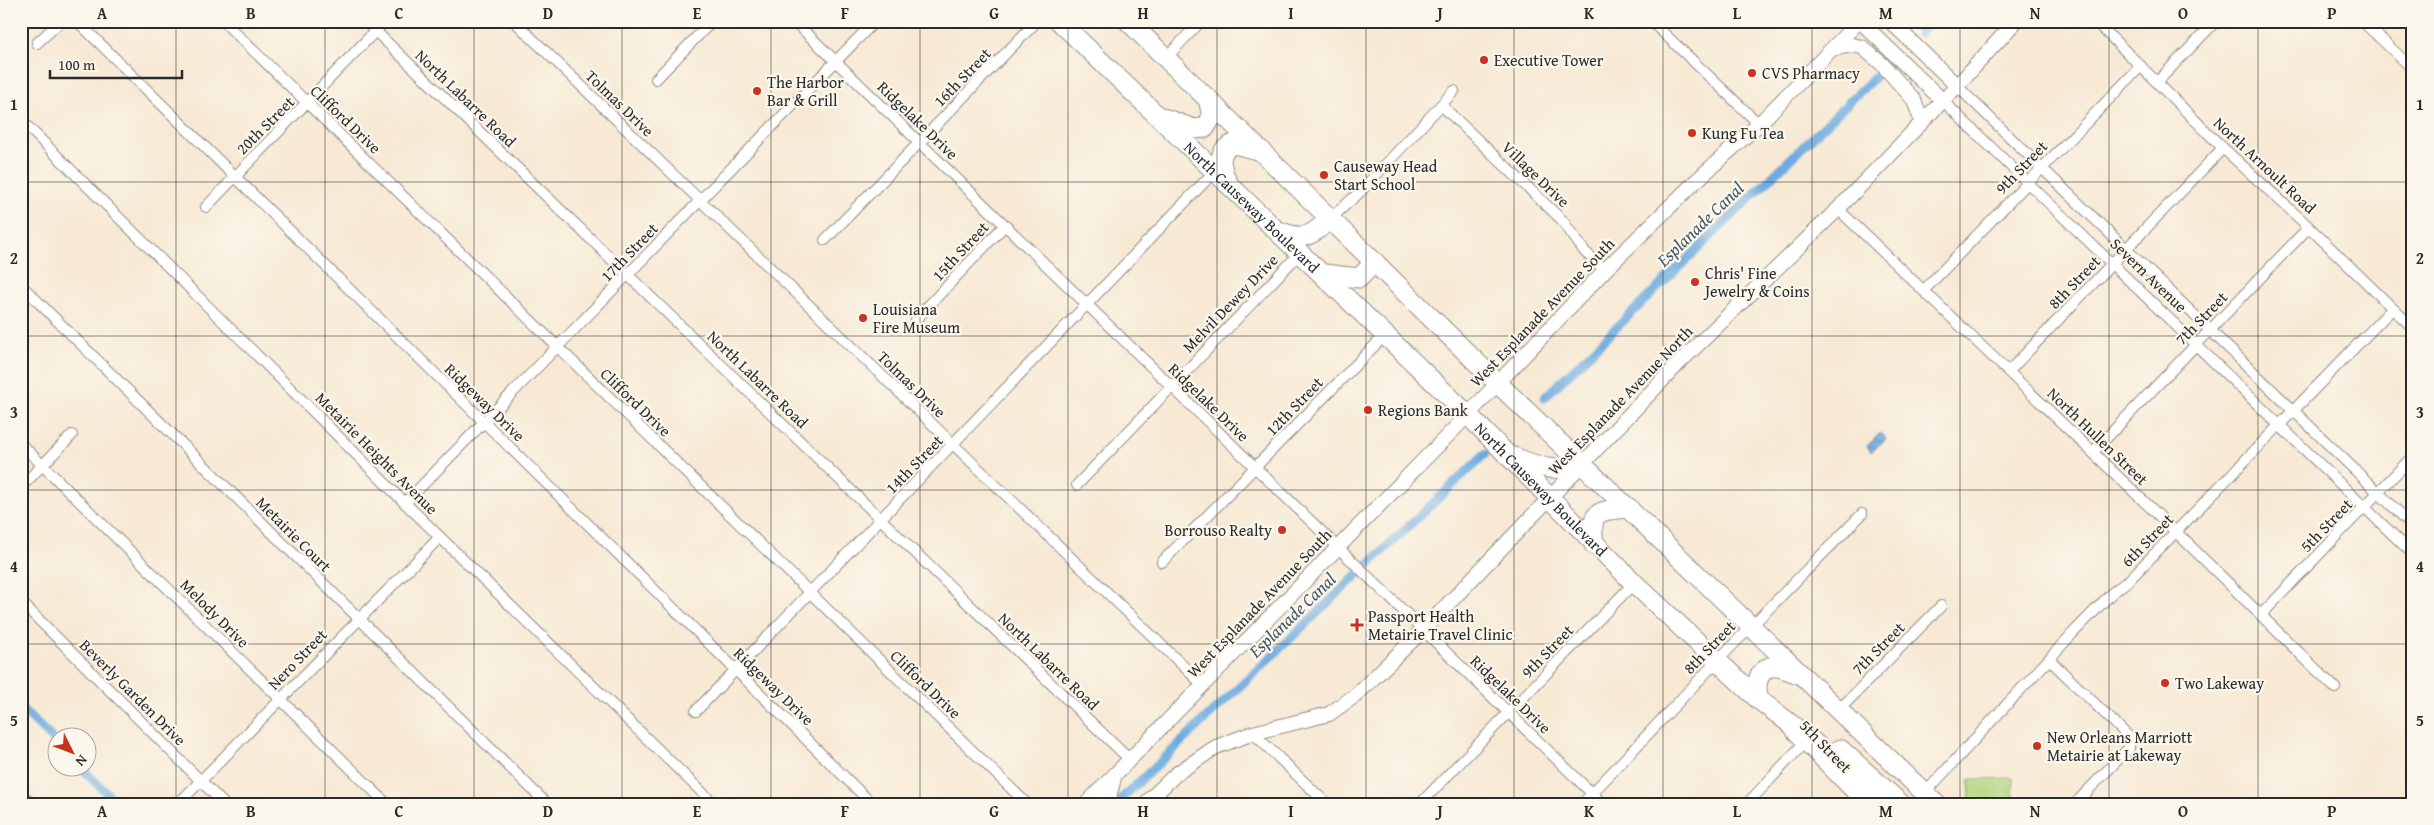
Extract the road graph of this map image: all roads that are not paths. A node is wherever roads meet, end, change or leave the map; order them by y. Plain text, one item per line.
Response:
1 (61, 21) edge
2 (77, 21) edge
3 (223, 21) edge
4 (365, 21) edge
5 (385, 21) edge
6 (514, 21) edge
7 (712, 21) edge
8 (794, 21) edge
9 (875, 21) edge
10 (1037, 21) edge
11 (1059, 21) edge
12 (1128, 21) edge
13 (1201, 21) edge
14 (1651, 21) edge
15 (1860, 21) edge
16 (1890, 21) edge
17 (2016, 21) edge
18 (2216, 21) edge
19 (2362, 21) edge
20 (2097, 22) edge
21 (375, 31) junction
22 (38, 43) dead end
23 (1832, 49) junction
24 (1166, 58) junction
25 (835, 62) junction
26 (2141, 66) junction
27 (2413, 69) edge
28 (656, 79) dead end
29 (2157, 82) junction
30 (1957, 86) junction
31 (1454, 92) dead end
32 (1208, 98) junction
33 (1943, 101) junction
34 (308, 103) junction
35 (1441, 105) junction
36 (1158, 116) junction
37 (21, 120) edge
38 (1922, 123) junction
39 (1759, 124) junction
40 (919, 143) junction
41 (2222, 148) junction
42 (1263, 152) junction
43 (2042, 168) junction
44 (1214, 172) junction
45 (234, 177) junction
46 (2028, 183) junction
47 (1229, 186) junction
48 (700, 201) junction
49 (206, 206) dead end
50 (1838, 208) junction
51 (1331, 218) junction
52 (1005, 225) junction
53 (2309, 227) junction
54 (1278, 231) junction
55 (825, 240) dead end
56 (2126, 249) junction
57 (1301, 252) junction
58 (1375, 262) junction
59 (2112, 264) junction
60 (1605, 270) junction
61 (1324, 274) junction
62 (628, 275) junction
63 (21, 285) edge
64 (1924, 290) junction
65 (1086, 304) junction
66 (2392, 309) junction
67 (916, 319) dead end
68 (2413, 328) edge
69 (2210, 330) junction
70 (1385, 334) junction
71 (2196, 345) junction
72 (559, 348) junction
73 (2009, 372) junction
74 (1499, 383) junction
75 (1171, 386) junction
76 (2294, 411) junction
77 (1468, 415) junction
78 (484, 422) junction
79 (2279, 425) junction
80 (72, 434) dead end
81 (21, 444) edge
82 (953, 445) junction
83 (2092, 452) junction
84 (1508, 456) junction
85 (2413, 456) edge
86 (1582, 463) junction
87 (42, 465) junction
88 (1255, 467) junction
89 (1078, 485) dead end
90 (21, 487) edge
91 (2378, 492) junction
92 (1549, 497) junction
93 (405, 503) junction
94 (2364, 507) junction
95 (1628, 508) junction
96 (1862, 514) dead end
97 (881, 520) junction
98 (2413, 526) edge
99 (2176, 532) junction
100 (440, 537) junction
101 (1594, 545) junction
102 (1338, 548) junction
103 (2413, 554) edge
104 (1162, 562) dead end
105 (1634, 583) junction
106 (811, 592) junction
107 (21, 602) edge
108 (1941, 606) dead end
109 (2261, 615) junction
110 (358, 618) junction
111 (1751, 626) junction
112 (1423, 630) junction
113 (2050, 660) junction
114 (1717, 661) junction
115 (736, 670) junction
116 (1800, 674) junction
117 (1203, 685) junction
118 (2334, 688) dead end
119 (280, 699) junction
120 (1764, 704) junction
121 (696, 711) dead end
122 (1838, 711) junction
123 (1508, 712) junction
124 (1253, 734) junction
125 (1805, 741) junction
126 (1129, 759) junction
127 (1114, 777) junction
128 (201, 781) junction
129 (1156, 793) junction
130 (1592, 793) junction
131 (21, 794) edge
132 (1925, 800) edge
133 (32, 804) edge
134 (178, 804) edge
135 (224, 804) edge
136 (387, 804) edge
137 (547, 804) edge
138 (714, 804) edge
139 (872, 804) edge
140 (1027, 804) edge
141 (1086, 804) edge
142 (1113, 804) edge
143 (1145, 804) edge
144 (1167, 804) edge
145 (1327, 804) edge
146 (1420, 804) edge
147 (1582, 804) edge
148 (1603, 804) edge
149 (1747, 804) edge
150 (1862, 804) edge
151 (1879, 804) edge
152 (1901, 804) edge
153 (2075, 804) edge

1 - 22 street
2 - 45 street, Ridgeway Drive
3 - 34 street, Clifford Drive
4 - 21 street, North Labarre Road
5 - 21 street, 20th Street
6 - 48 street, Tolmas Drive
7 - 28 street
8 - 25 street, Ridgelake Drive
9 - 25 street, 17th Street
10 - 40 street, 16th Street
11 - 36 highway, North Causeway Boulevard
12 - 24 highway
13 - 24 street
14 - 39 street
15 - 23 main road, West Esplanade Avenue South
15 - 33 main road, Severn Avenue
16 - 30 main road, Severn Avenue
17 - 30 main road, West Esplanade Avenue North
18 - 29 street
19 - 27 street
20 - 26 street, North Arnoult Road
21 - 34 street, 20th Street
21 - 62 street, North Labarre Road
23 - 38 main road
23 - 39 main road, West Esplanade Avenue South
24 - 32 highway
25 - 40 street, Ridgelake Drive
25 - 48 street, 17th Street
26 - 29 street, North Arnoult Road
26 - 43 street, 9th Street
29 - 41 street, North Arnoult Road
30 - 33 main road, West Esplanade Avenue North
30 - 43 street, Severn Avenue
31 - 35 street
32 - 36 highway
32 - 42 highway
33 - 38 main road, West Esplanade Avenue North
33 - 46 street, Severn Avenue
34 - 45 street, 20th Street
34 - 72 street, Clifford Drive
35 - 51 street
35 - 60 street, Village Drive
36 - 44 highway, North Causeway Boulevard
37 - 93 street, Metairie Heights Avenue
38 - 50 main road, West Esplanade Avenue North
39 - 60 main road, West Esplanade Avenue South
40 - 52 street, Ridgelake Drive
40 - 55 street, 16th Street
41 - 53 street, North Arnoult Road
41 - 56 street, 8th Street
42 - 47 highway
42 - 51 highway
43 - 46 street, 9th Street
43 - 56 street, Severn Avenue
44 - 47 highway, North Causeway Boulevard
44 - 65 street, 14th Street
45 - 49 street, 20th Street
45 - 78 street, Ridgeway Drive
46 - 59 street, Severn Avenue
46 - 64 street, 9th Street
47 - 54 highway, North Causeway Boulevard
48 - 62 street, 17th Street
48 - 82 street, Tolmas Drive
50 - 64 street, North Hullen Street
50 - 86 main road, West Esplanade Avenue North
51 - 54 highway
51 - 58 highway
52 - 65 street, Ridgelake Drive
52 - 67 street, 15th Street
53 - 66 street, North Arnoult Road
53 - 69 street, 7th Street
54 - 57 highway, North Causeway Boulevard
56 - 59 street, 8th Street
56 - 69 street, Severn Avenue
57 - 61 highway, North Causeway Boulevard
57 - 75 street, Melvil Dewey Drive
58 - 61 highway
58 - 74 highway
59 - 71 street, Severn Avenue
59 - 73 street, 8th Street
60 - 74 main road, West Esplanade Avenue South
61 - 70 highway, North Causeway Boulevard
62 - 72 street, 17th Street
62 - 97 street, North Labarre Road
63 - 110 street, Metairie Court
64 - 73 street, North Hullen Street
65 - 75 street, Ridgelake Drive
65 - 82 street, 14th Street
66 - 68 street, North Arnoult Road
66 - 76 street, 6th Street
69 - 71 street, 7th Street
69 - 76 street, Severn Avenue
70 - 77 highway, North Causeway Boulevard
70 - 88 street, 12th Street
71 - 79 street, Severn Avenue
71 - 83 street, 7th Street
72 - 78 street, 17th Street
72 - 106 street, Clifford Drive
73 - 83 street, North Hullen Street
74 - 77 main road, West Esplanade Avenue South
74 - 86 highway
75 - 88 street, Ridgelake Drive
75 - 89 street, Melvil Dewey Drive
76 - 79 street, 6th Street
76 - 91 street, Severn Avenue
77 - 84 highway, North Causeway Boulevard
77 - 102 main road, West Esplanade Avenue South
78 - 93 street, 17th Street
78 - 115 street, Ridgeway Drive
79 - 94 street, Severn Avenue
79 - 99 street, 6th Street
80 - 87 street
81 - 87 street, Melody Drive
82 - 97 street, 14th Street
82 - 117 street, Tolmas Drive
83 - 99 street, North Hullen Street
84 - 86 highway
84 - 92 highway, North Causeway Boulevard
85 - 91 street, 5th Street
86 - 92 main road, West Esplanade Avenue North
86 - 95 highway
87 - 90 street
87 - 119 street, Melody Drive
88 - 102 street, Ridgelake Drive
88 - 104 street, 12th Street
91 - 94 street, 5th Street
91 - 98 street, Severn Avenue
92 - 101 highway, North Causeway Boulevard
92 - 112 main road, West Esplanade Avenue North
93 - 100 street, Metairie Heights Avenue
94 - 103 street, Severn Avenue
94 - 109 street, 5th Street
95 - 101 highway
95 - 111 highway
96 - 111 street, 8th Street
97 - 106 street, 14th Street
97 - 126 street, North Labarre Road
99 - 109 street, North Hullen Street
99 - 113 street, 6th Street
100 - 110 street, Nero Street
100 - 138 street, Metairie Heights Avenue
101 - 105 highway, North Causeway Boulevard
102 - 112 street, Ridgelake Drive
102 - 117 main road, West Esplanade Avenue South
105 - 114 highway, North Causeway Boulevard
105 - 123 street, 9th Street
106 - 115 street, 14th Street
106 - 140 street, Clifford Drive
107 - 128 street, Beverly Garden Drive
108 - 122 street, 7th Street
109 - 118 street, North Hullen Street
110 - 119 street, Nero Street
110 - 137 street, Metairie Court
111 - 114 street, 8th Street
111 - 116 highway
112 - 123 street, Ridgelake Drive
112 - 124 main road, West Esplanade Avenue North
113 - 132 street, 6th Street
113 - 153 street
114 - 120 highway, North Causeway Boulevard
114 - 130 street, 8th Street
115 - 121 street, 14th Street
115 - 139 street, Ridgeway Drive
116 - 120 highway
116 - 122 highway
117 - 126 main road, West Esplanade Avenue South
119 - 128 street, Nero Street
119 - 136 street, Melody Drive
120 - 125 highway, North Causeway Boulevard
122 - 132 highway
123 - 130 street, Ridgelake Drive
123 - 146 street, 9th Street
124 - 129 main road, West Esplanade Avenue North
124 - 145 street
125 - 149 street
125 - 150 street, 5th Street
125 - 151 highway, North Causeway Boulevard
125 - 152 highway
126 - 127 main road, West Esplanade Avenue South
127 - 141 main road, West Esplanade Avenue South
127 - 142 main road
128 - 134 street, Nero Street
128 - 135 street, Beverly Garden Drive
129 - 143 main road, West Esplanade Avenue North
129 - 144 street
130 - 147 street, 8th Street
130 - 148 street, Ridgelake Drive
131 - 133 street

